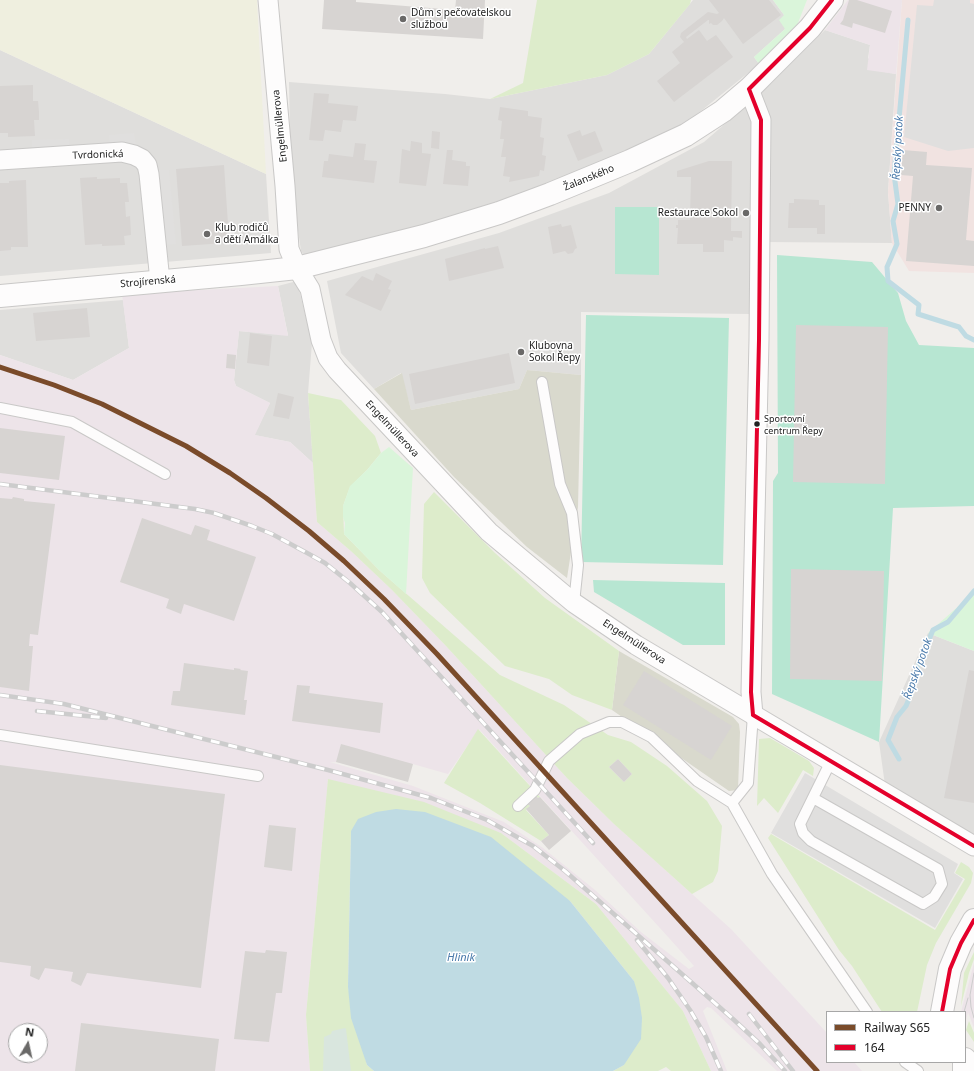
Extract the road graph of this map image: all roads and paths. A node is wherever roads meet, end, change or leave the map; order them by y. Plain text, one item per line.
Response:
1 (268, 0) edge
2 (832, 0) edge
3 (749, 89) junction
4 (0, 160) edge
5 (296, 268) junction
6 (160, 281) junction
7 (0, 296) edge
8 (542, 382) dead end
9 (0, 408) edge
10 (165, 474) dead end
11 (574, 603) junction
12 (753, 715) junction
13 (0, 735) edge
14 (831, 761) junction
15 (258, 776) dead end
16 (813, 798) junction
17 (732, 803) junction
18 (518, 806) dead end
19 (974, 846) edge
20 (974, 920) edge
21 (866, 1011) edge
22 (942, 1011) edge
23 (966, 1060) edge
24 (906, 1063) edge
25 (974, 1068) edge
26 (918, 1071) edge

1 - 5 street, Engelmüllerova
2 - 3 street, Žalanského
3 - 5 street, Žalanského
3 - 12 street
4 - 6 street, Tvrdonická
5 - 6 street, Strojírenská
5 - 11 street, Engelmüllerova
6 - 7 street, Strojírenská
8 - 11 lane
9 - 10 lane
11 - 12 street, Engelmüllerova
12 - 14 street, Engelmüllerova
12 - 17 lane
13 - 15 lane
14 - 16 lane
14 - 19 street, Engelmüllerova
16 - 16 lane
17 - 18 lane
17 - 21 lane
20 - 22 street
23 - 25 street
24 - 26 lane

